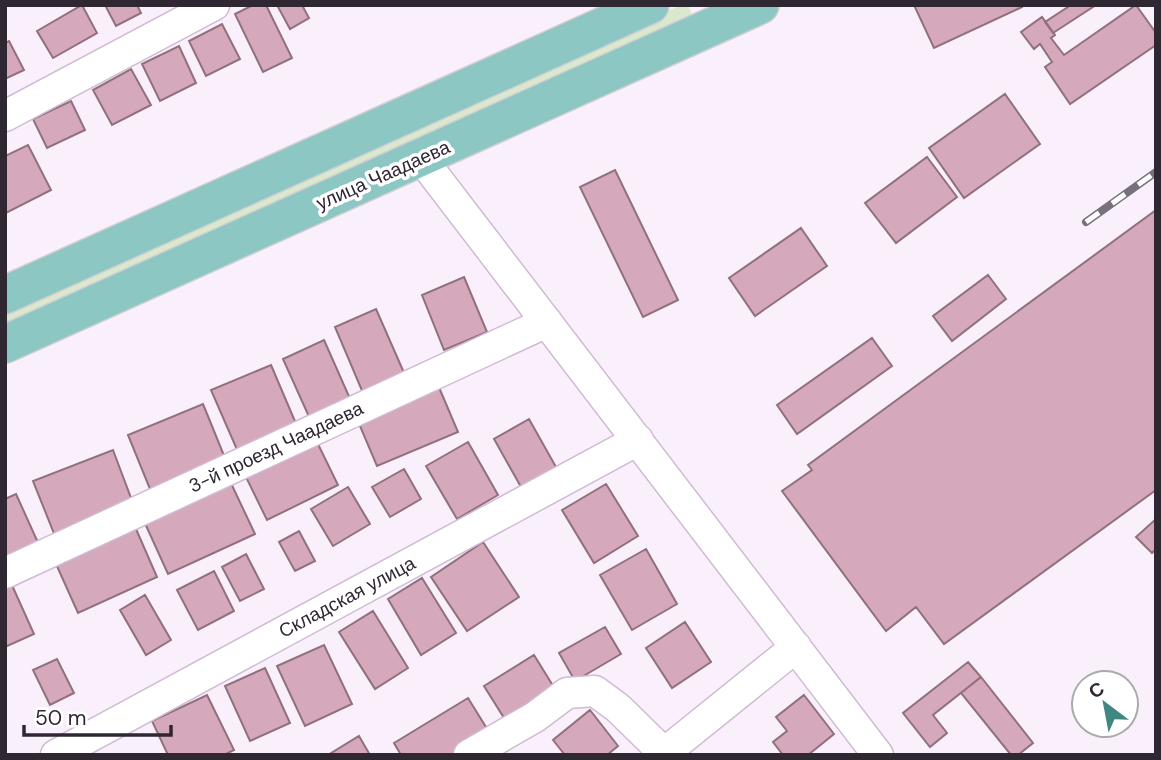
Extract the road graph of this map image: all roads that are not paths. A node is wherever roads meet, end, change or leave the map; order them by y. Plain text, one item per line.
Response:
1 (214, 5) edge
2 (650, 5) edge
3 (760, 5) edge
4 (5, 116) edge
5 (421, 158) junction
6 (5, 295) edge
7 (547, 322) junction
8 (5, 344) edge
9 (638, 440) junction
10 (5, 573) edge
11 (796, 647) junction
12 (58, 754) edge
13 (663, 754) edge
14 (93, 755) edge
15 (469, 755) edge
16 (878, 755) edge

1 - 4 street
2 - 6 main road
3 - 5 main road, улица Чаадаева
5 - 7 street
5 - 8 main road, улица Чаадаева
7 - 9 street
7 - 10 street, 3-й проезд Чаадаева
9 - 11 street
9 - 12 street, Складская улица
11 - 13 street
11 - 16 street
12 - 14 street
13 - 15 street

